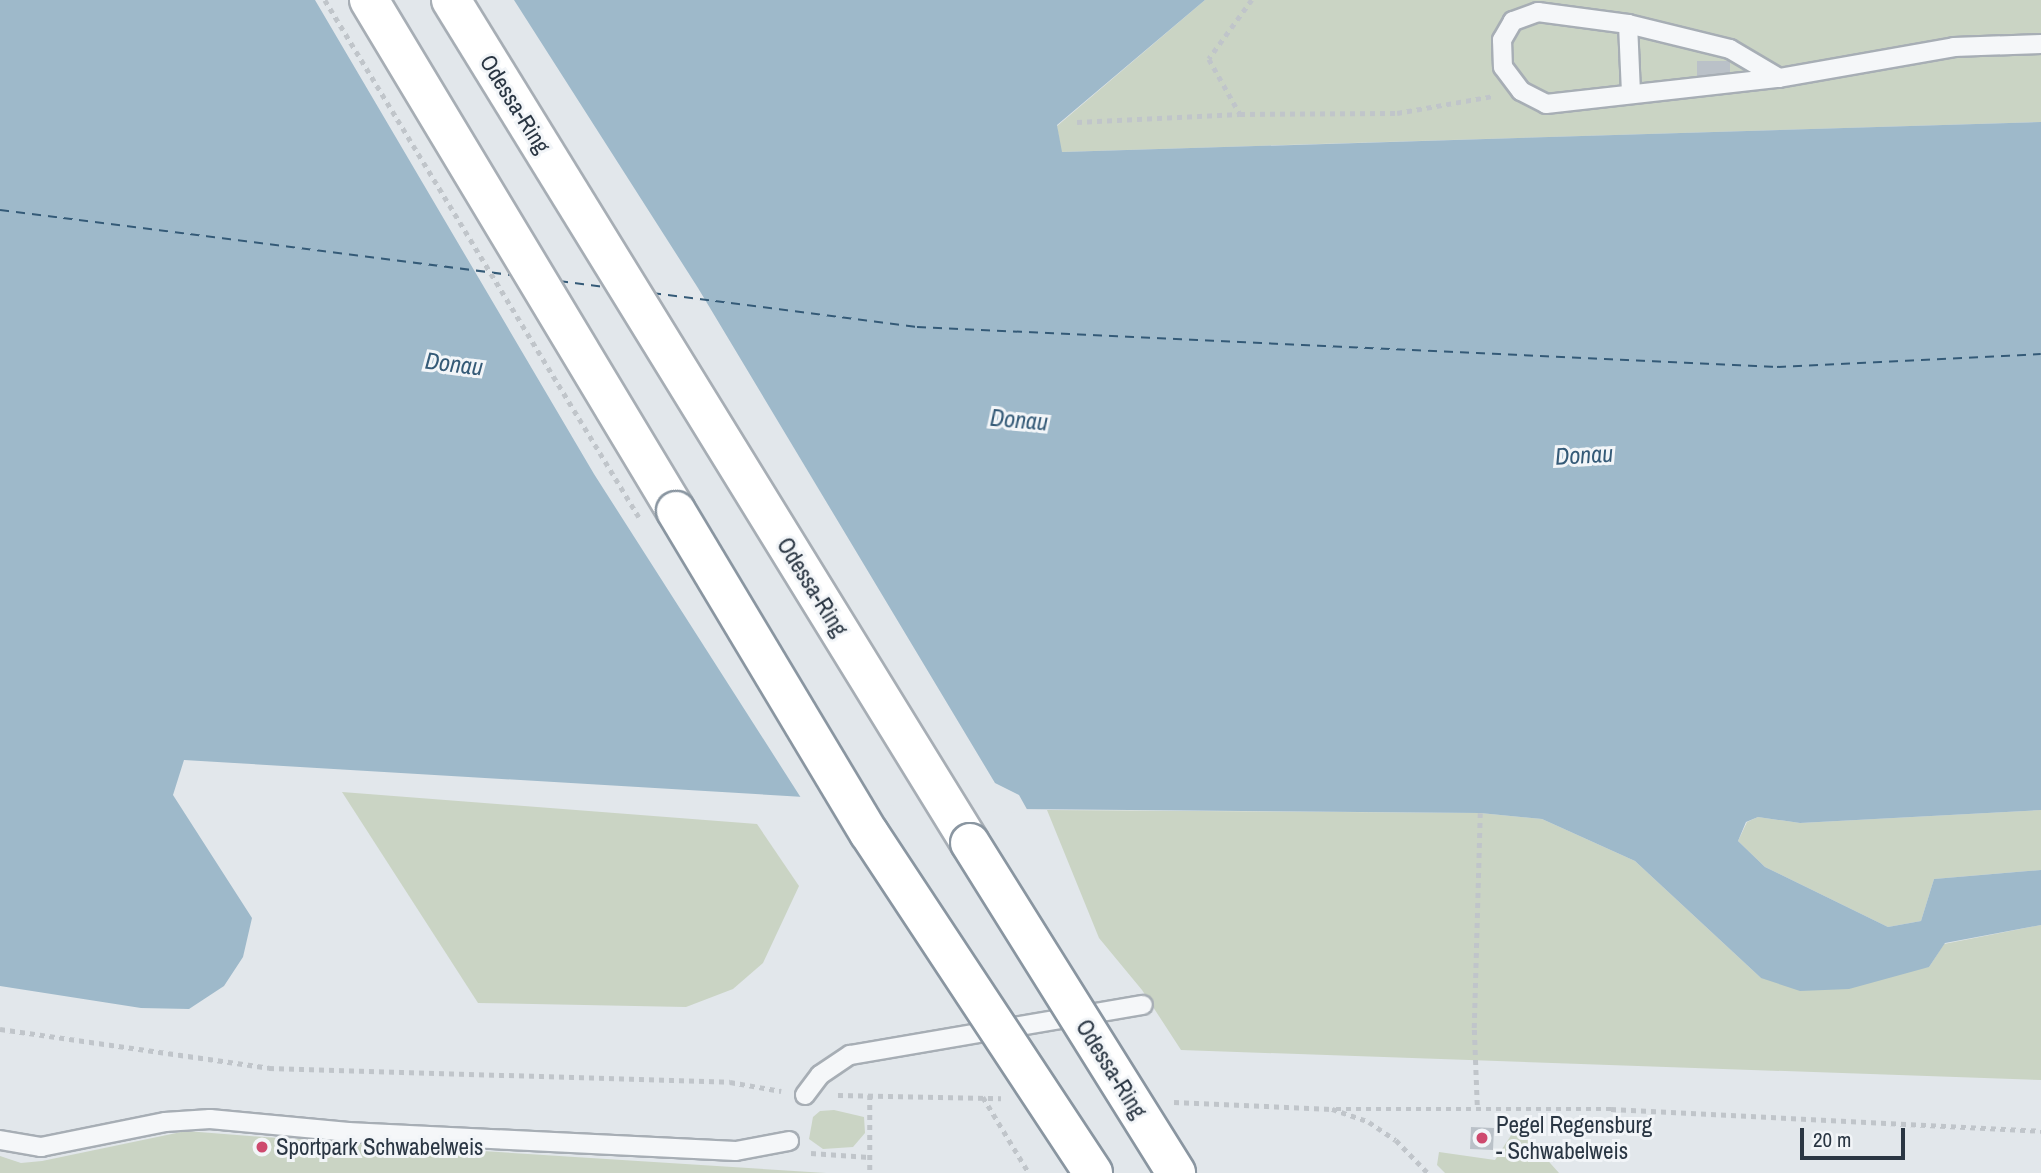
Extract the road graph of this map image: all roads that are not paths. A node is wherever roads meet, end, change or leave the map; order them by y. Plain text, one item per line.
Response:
1 (369, 0) edge
2 (451, 0) edge
3 (1628, 24) junction
4 (2041, 44) edge
5 (1779, 78) junction
6 (1631, 93) junction
7 (1143, 1005) dead end
8 (805, 1095) road end
9 (0, 1140) edge
10 (789, 1141) road end
11 (1093, 1173) edge
12 (1176, 1173) edge

1 - 11 highway, bridge
2 - 12 highway, Odessa-Ring, bridge
3 - 5 lane
3 - 6 lane
3 - 6 lane
4 - 5 lane
5 - 6 lane
7 - 8 lane
9 - 10 lane

